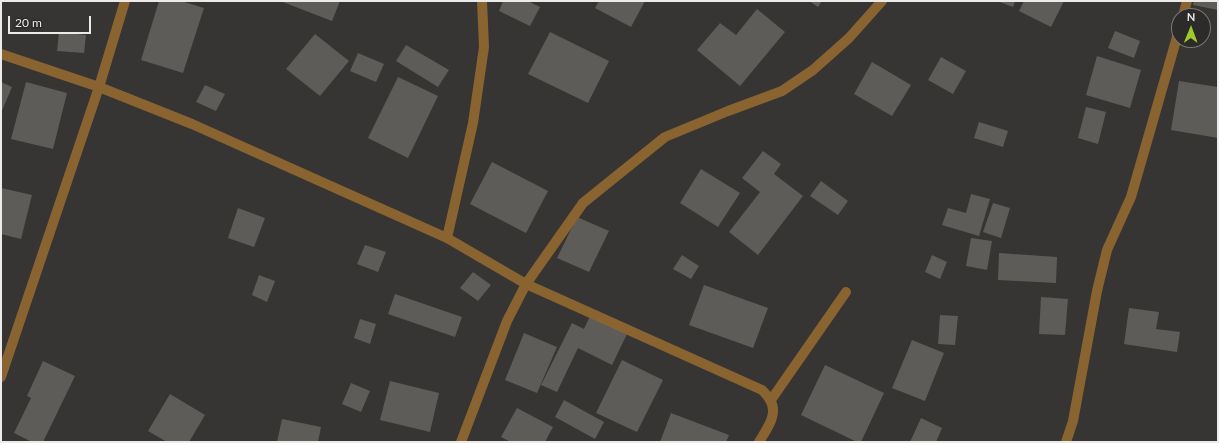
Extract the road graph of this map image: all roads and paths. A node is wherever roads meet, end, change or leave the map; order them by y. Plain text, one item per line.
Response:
1 (126, 1) edge
2 (482, 1) edge
3 (882, 1) edge
4 (1174, 48) edge
5 (1, 54) edge
6 (99, 87) junction
7 (447, 238) junction
8 (526, 284) junction
9 (846, 292) dead end
10 (1, 377) edge
11 (771, 400) junction
12 (461, 442) edge
13 (759, 442) edge
14 (1066, 442) edge

1 - 6 street
2 - 7 street
3 - 8 street
4 - 14 street
5 - 6 street
6 - 7 street
6 - 10 street
7 - 8 street
8 - 11 street
8 - 12 street
9 - 11 street
11 - 13 street

